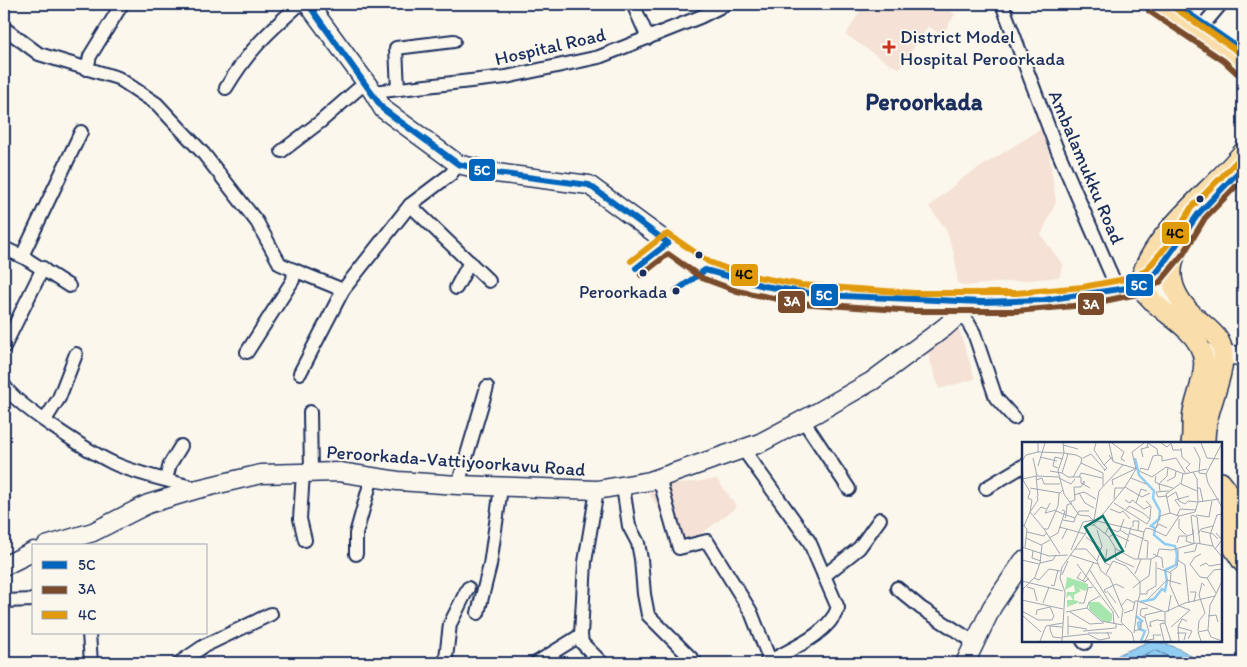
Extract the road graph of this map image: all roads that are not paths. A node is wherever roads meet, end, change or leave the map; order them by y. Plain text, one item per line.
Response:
1 (122, 4) edge
2 (300, 4) edge
3 (308, 4) edge
4 (633, 4) edge
5 (726, 4) edge
6 (1002, 4) edge
7 (1154, 4) edge
8 (1176, 4) edge
9 (1221, 4) edge
10 (1194, 21) junction
11 (4, 28) edge
12 (648, 38) junction
13 (454, 41) dead end
14 (1243, 51) edge
15 (1243, 68) edge
16 (87, 69) junction
17 (369, 87) junction
18 (226, 88) dead end
19 (398, 89) junction
20 (81, 132) dead end
21 (282, 152) dead end
22 (1243, 152) edge
23 (458, 164) junction
24 (1232, 174) edge
25 (410, 205) junction
26 (1176, 247) junction
27 (4, 248) edge
28 (22, 256) junction
29 (470, 262) junction
30 (43, 268) junction
31 (294, 270) junction
32 (489, 281) dead end
33 (70, 286) dead end
34 (1139, 286) junction
35 (456, 288) dead end
36 (1117, 288) junction
37 (343, 290) junction
38 (968, 306) junction
39 (1186, 310) junction
40 (4, 347) edge
41 (247, 352) dead end
42 (1203, 353) junction
43 (76, 354) dead end
44 (1222, 354) junction
45 (1243, 356) edge
46 (300, 373) dead end
47 (4, 385) edge
48 (486, 387) dead end
49 (310, 412) dead end
50 (1014, 418) dead end
51 (44, 420) junction
52 (803, 420) junction
53 (1195, 440) edge
54 (180, 446) dead end
55 (743, 449) junction
56 (1022, 467) edge
57 (307, 473) junction
58 (372, 477) junction
59 (659, 478) junction
60 (166, 479) junction
61 (1222, 483) edge
62 (458, 485) junction
63 (623, 486) junction
64 (500, 488) junction
65 (986, 488) dead end
66 (198, 489) junction
67 (849, 489) dead end
68 (597, 490) junction
69 (1222, 507) edge
70 (1243, 510) edge
71 (880, 519) dead end
72 (1222, 532) edge
73 (306, 540) dead end
74 (1243, 540) edge
75 (78, 541) edge
76 (59, 544) edge
77 (32, 552) edge
78 (356, 554) dead end
79 (1243, 563) edge
80 (4, 566) edge
81 (1022, 566) edge
82 (824, 576) junction
83 (468, 588) dead end
84 (897, 588) dead end
85 (32, 600) edge
86 (4, 602) edge
87 (478, 613) dead end
88 (271, 614) dead end
89 (89, 634) edge
90 (581, 635) junction
91 (974, 642) junction
92 (769, 662) edge
93 (91, 663) edge
94 (178, 663) edge
95 (447, 663) edge
96 (536, 663) edge
97 (602, 663) edge
98 (696, 663) edge
99 (965, 663) edge

1 - 16 street
2 - 18 street
3 - 17 main road
4 - 12 street
5 - 12 street, Hospital Road
6 - 36 street, Ambalamukku Road
7 - 10 main road
8 - 10 main road
9 - 10 street
10 - 14 main road
10 - 15 main road
11 - 16 street
12 - 19 street, Hospital Road
13 - 19 street
16 - 31 street
17 - 19 street, Hospital Road
17 - 21 street
17 - 23 main road
20 - 28 street
22 - 24 main road
23 - 25 street
23 - 38 main road
24 - 26 main road
24 - 34 main road
25 - 29 street
25 - 37 street
26 - 34 main road
26 - 39 main road
27 - 28 street
28 - 30 street
29 - 32 street
29 - 35 street
30 - 33 street
30 - 40 street
31 - 37 street
31 - 41 street
34 - 36 main road
34 - 39 main road
34 - 42 main road
36 - 38 main road
37 - 46 street
38 - 50 street
38 - 52 main road, Peroorkada-Vattiyoorkavu Road
39 - 44 main road
42 - 44 main road
42 - 53 main road
43 - 51 street
44 - 45 main road
44 - 53 main road
47 - 51 street
48 - 62 street
49 - 57 street
51 - 60 street
52 - 55 main road, Peroorkada-Vattiyoorkavu Road
52 - 67 street
54 - 60 street
55 - 59 main road, Peroorkada-Vattiyoorkavu Road
55 - 82 street
56 - 65 street
57 - 58 main road, Peroorkada-Vattiyoorkavu Road
57 - 66 main road, Peroorkada-Vattiyoorkavu Road
57 - 73 street
58 - 62 main road, Peroorkada-Vattiyoorkavu Road
58 - 78 street
59 - 63 main road, Peroorkada-Vattiyoorkavu Road
59 - 92 street
60 - 66 street
61 - 70 main road
62 - 64 main road, Peroorkada-Vattiyoorkavu Road
63 - 68 main road, Peroorkada-Vattiyoorkavu Road
63 - 98 street
64 - 68 main road, Peroorkada-Vattiyoorkavu Road
64 - 87 street
66 - 75 main road, Peroorkada-Vattiyoorkavu Road
68 - 90 street
69 - 74 main road
71 - 82 street
72 - 79 main road
75 - 76 main road, Peroorkada-Vattiyoorkavu Road
77 - 80 main road
81 - 91 main road
82 - 92 street
83 - 95 street
84 - 91 street
85 - 86 street
88 - 94 street
89 - 93 street
90 - 96 street
90 - 97 street
91 - 99 main road

